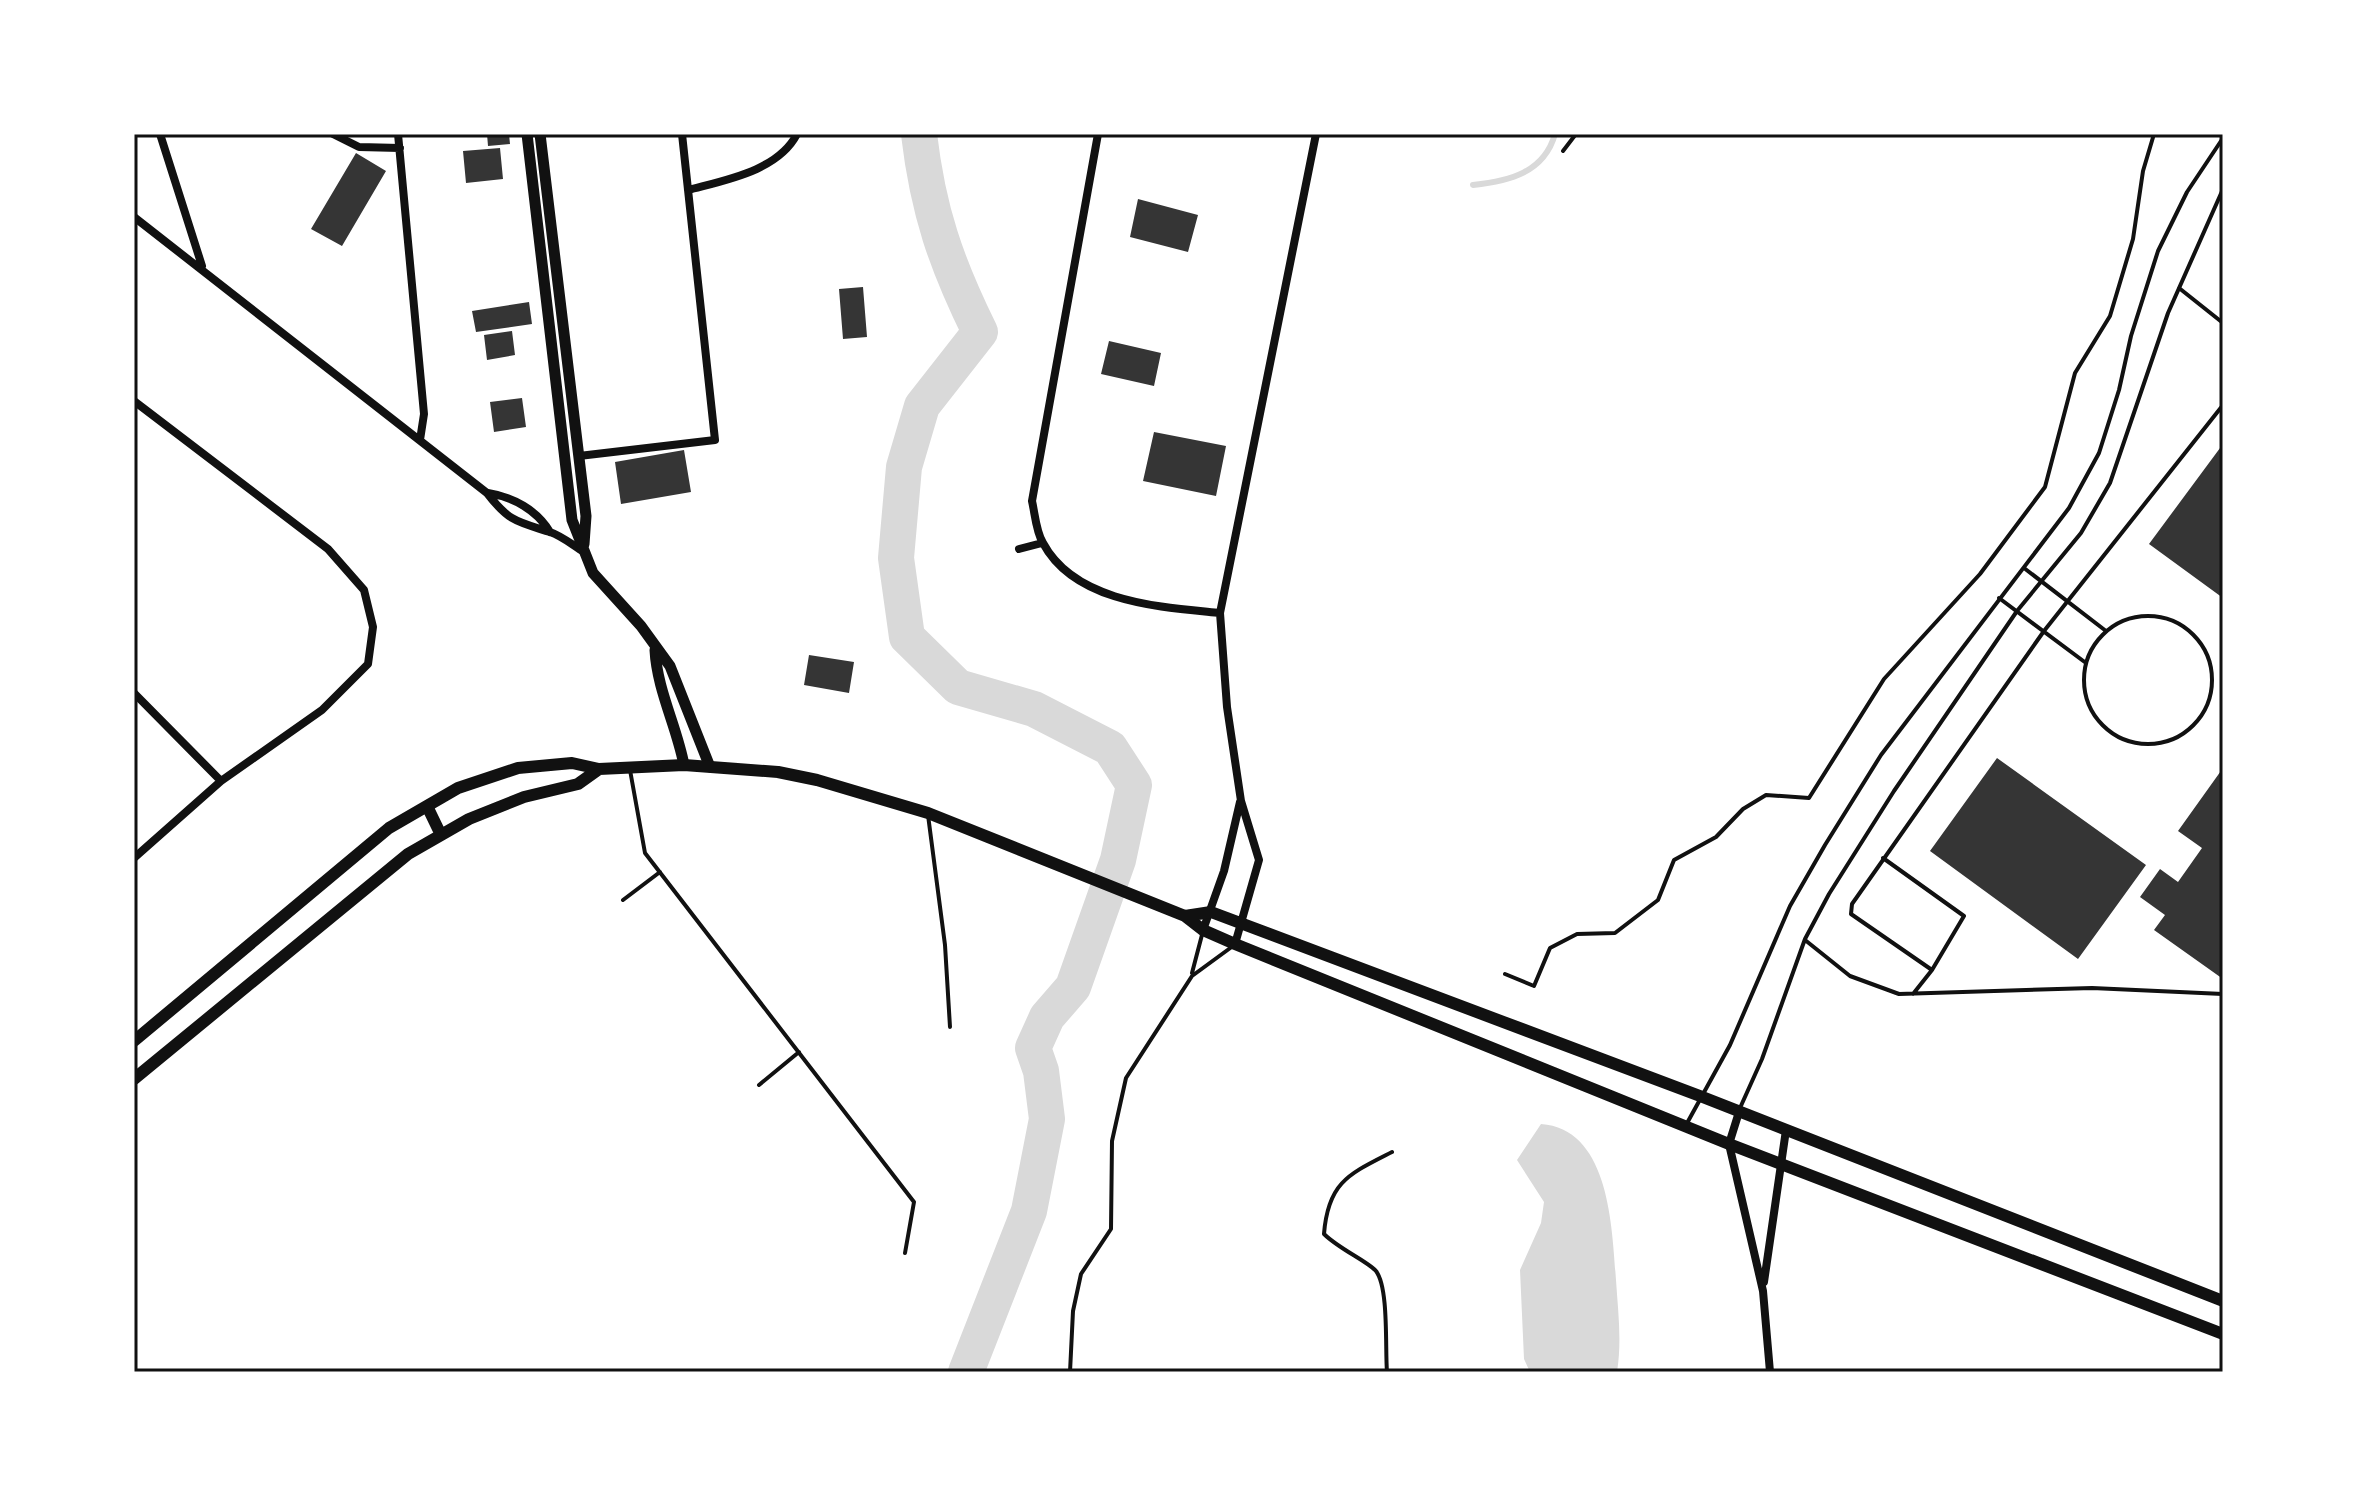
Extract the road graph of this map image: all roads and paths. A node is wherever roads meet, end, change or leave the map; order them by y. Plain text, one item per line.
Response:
1 (160, 134) edge
2 (333, 134) edge
3 (398, 134) edge
4 (527, 134) edge
5 (540, 134) edge
6 (682, 134) edge
7 (797, 134) edge
8 (1098, 134) edge
9 (1316, 134) edge
10 (1576, 134) edge
11 (2154, 134) edge
12 (2223, 138) edge
13 (400, 148) junction
14 (1563, 151) dead end
15 (2223, 189) edge
16 (688, 190) junction
17 (134, 217) edge
18 (202, 266) junction
19 (2179, 288) junction
20 (2223, 323) edge
21 (134, 401) edge
22 (2223, 405) edge
23 (420, 440) junction
24 (579, 456) junction
25 (487, 493) junction
26 (550, 532) junction
27 (1042, 543) junction
28 (1019, 549) dead end
29 (584, 552) junction
30 (2024, 568) junction
31 (2041, 581) junction
32 (1999, 598) junction
33 (2068, 600) junction
34 (2017, 611) junction
35 (1220, 613) junction
36 (2044, 631) junction
37 (2106, 631) junction
38 (655, 650) junction
39 (2086, 663) junction
40 (134, 693) edge
41 (684, 765) junction
42 (710, 767) junction
43 (629, 768) junction
44 (599, 769) junction
45 (221, 781) junction
46 (1241, 801) junction
47 (427, 806) junction
48 (928, 813) junction
49 (441, 835) junction
50 (134, 858) edge
51 (1883, 858) junction
52 (660, 872) junction
53 (623, 900) dead end
54 (1211, 912) junction
55 (1185, 916) junction
56 (1242, 926) junction
57 (1203, 930) junction
58 (1805, 939) junction
59 (1235, 944) junction
60 (1932, 970) junction
61 (1505, 974) dead end
62 (1192, 976) junction
63 (1913, 994) junction
64 (2223, 994) edge
65 (950, 1027) dead end
66 (134, 1041) edge
67 (799, 1052) junction
68 (134, 1079) edge
69 (759, 1085) dead end
70 (1700, 1096) junction
71 (1739, 1112) junction
72 (1685, 1126) junction
73 (1786, 1130) junction
74 (1729, 1144) junction
75 (1392, 1152) dead end
76 (1778, 1163) junction
77 (905, 1253) dead end
78 (1763, 1291) junction
79 (2223, 1301) edge
80 (2223, 1334) edge
81 (1070, 1372) edge
82 (1387, 1372) edge
83 (1770, 1372) edge

1 - 18 street
2 - 13 street
3 - 13 street
4 - 29 street
5 - 24 street
6 - 16 street
7 - 16 street
8 - 27 street
9 - 35 street
10 - 14 lane
11 - 61 path
12 - 30 lane
13 - 23 street
15 - 19 lane
16 - 24 street
17 - 18 street
18 - 23 street
19 - 20 lane
19 - 31 lane
21 - 45 street
22 - 33 lane
23 - 25 street
24 - 29 street
25 - 26 street
25 - 26 street
26 - 29 street
27 - 28 street
27 - 35 street
29 - 38 street
30 - 31 lane
30 - 32 lane
31 - 33 lane
31 - 34 lane
32 - 34 lane
32 - 70 lane
33 - 36 lane
33 - 37 lane
34 - 36 lane
34 - 58 lane
35 - 46 street
36 - 39 lane
36 - 51 lane
37 - 39 lane
37 - 39 lane
38 - 41 street
38 - 42 street
40 - 45 street
41 - 42 main road
41 - 43 main road
42 - 48 main road
43 - 44 main road
43 - 52 lane
44 - 47 main road
44 - 49 main road
45 - 50 street
46 - 54 street
46 - 56 street
47 - 49 main road
47 - 66 main road
48 - 55 main road
48 - 65 lane
49 - 68 main road
51 - 60 lane
51 - 60 lane
52 - 53 lane
52 - 67 lane
54 - 55 main road
54 - 56 main road
54 - 57 street
55 - 57 main road
56 - 59 street
56 - 70 main road
57 - 59 main road
57 - 62 lane
58 - 63 lane
58 - 71 lane
59 - 62 lane
59 - 72 main road
60 - 63 lane
62 - 81 lane
63 - 64 lane
67 - 69 lane
67 - 77 lane
70 - 71 main road
70 - 72 lane
71 - 73 main road
71 - 74 street
72 - 74 main road
73 - 76 street
73 - 79 main road
74 - 76 main road
74 - 78 street
75 - 82 path
76 - 78 street
76 - 80 main road
78 - 83 street

